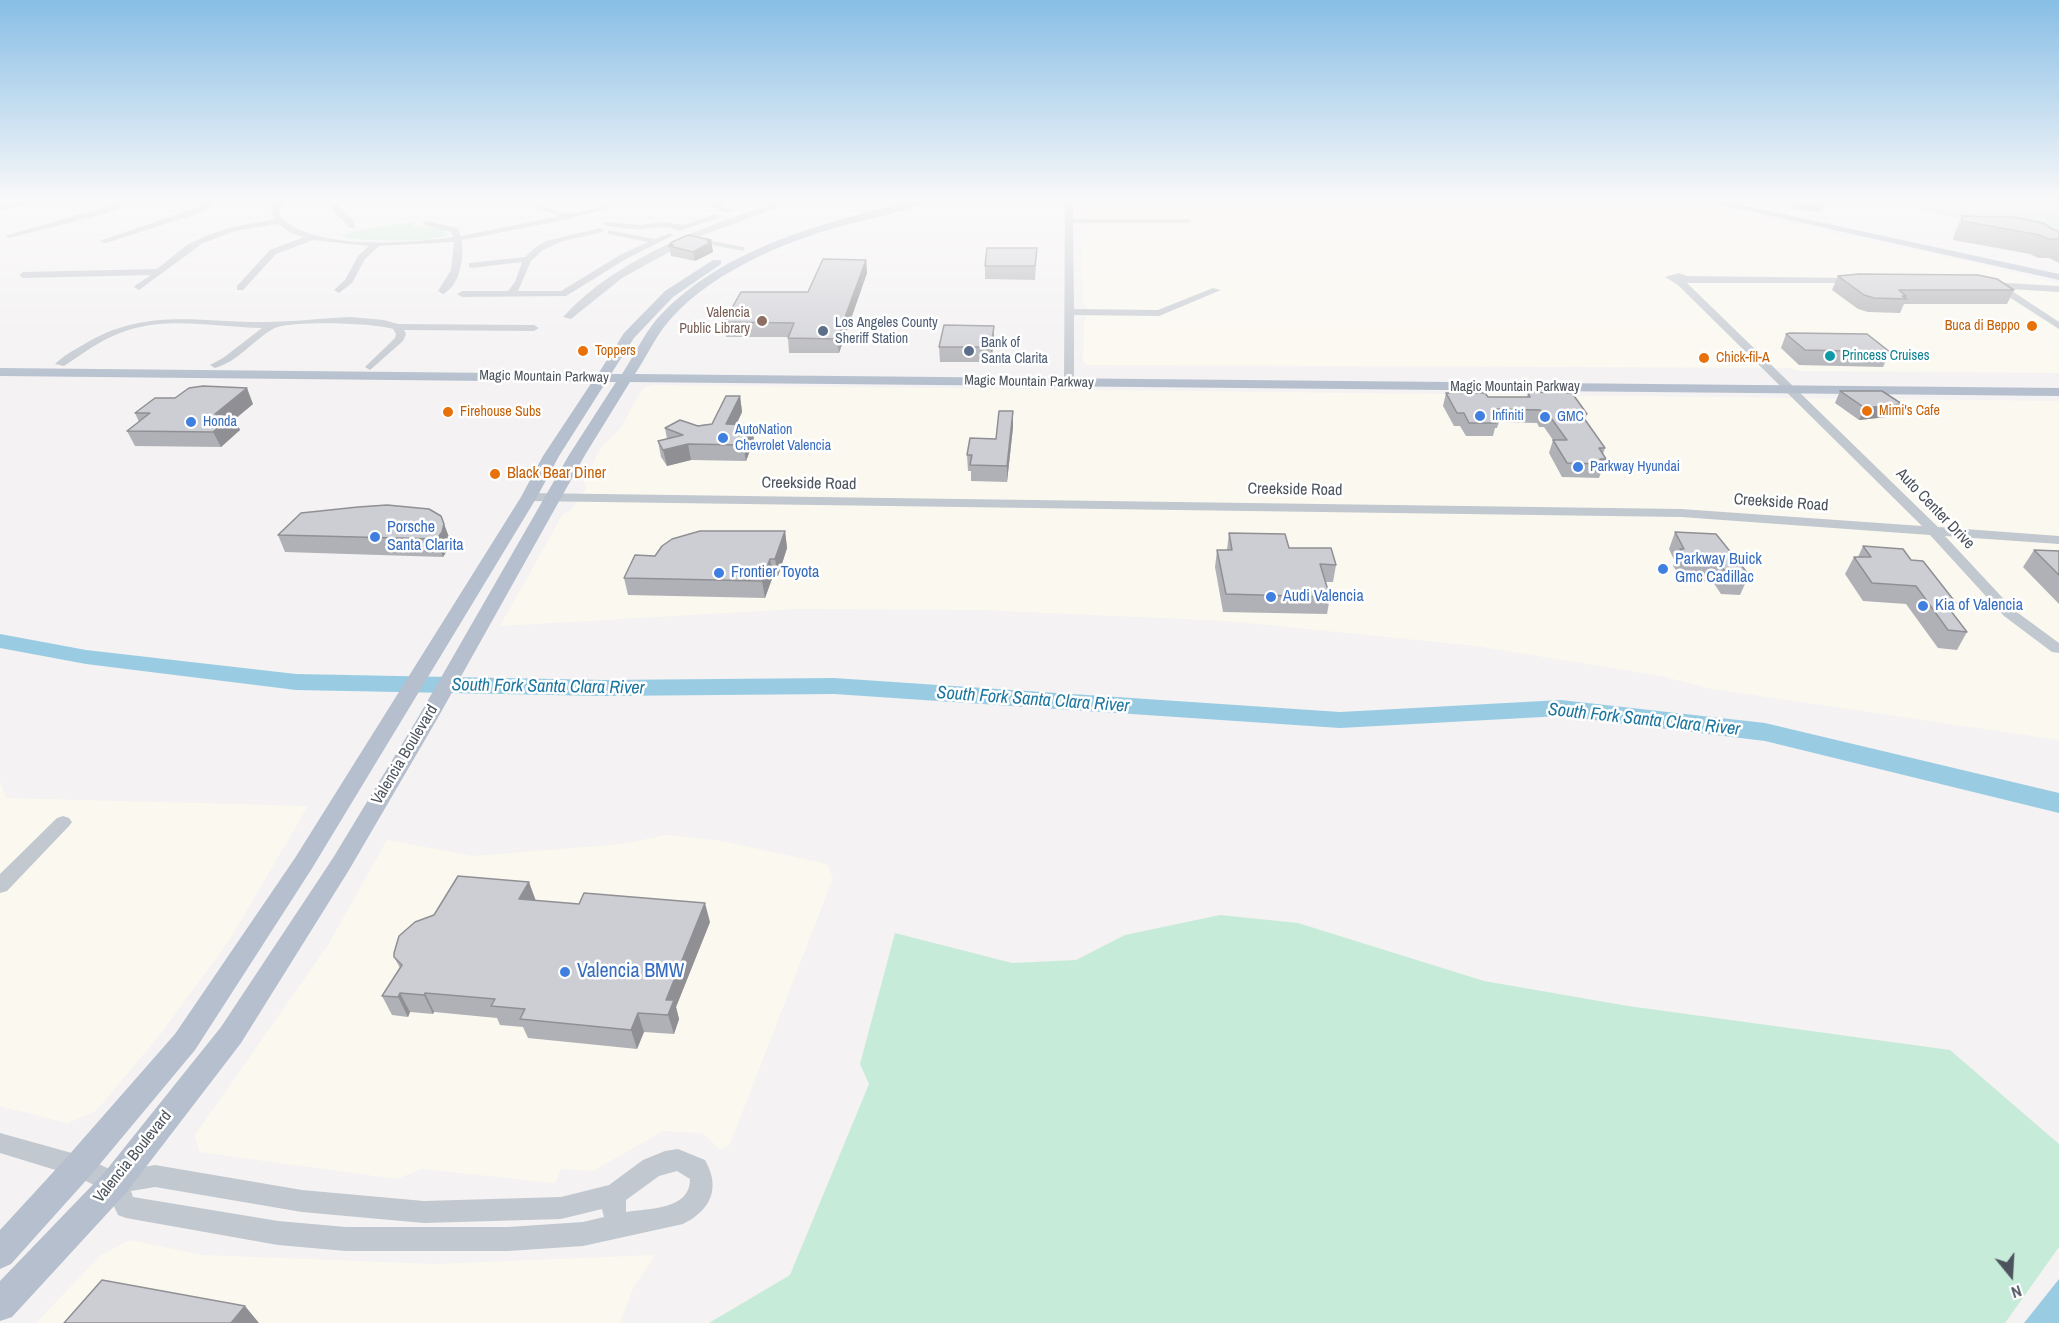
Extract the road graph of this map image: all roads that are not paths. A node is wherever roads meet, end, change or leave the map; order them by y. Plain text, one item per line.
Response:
1 (170, 263) edge
2 (263, 263) edge
3 (359, 263) edge
4 (456, 263) edge
5 (497, 263) edge
6 (527, 263) edge
7 (614, 263) edge
8 (637, 263) edge
9 (716, 263) edge
10 (728, 263) edge
11 (740, 263) edge
12 (1069, 263) edge
13 (1994, 263) edge
14 (2025, 263) edge
15 (472, 265) dead end
16 (2059, 270) edge
17 (160, 272) junction
18 (23, 275) dead end
19 (2059, 277) edge
20 (711, 279) junction
21 (1866, 280) edge
22 (1980, 284) edge
23 (1997, 285) junction
24 (139, 287) dead end
25 (240, 288) dead end
26 (2059, 289) edge
27 (339, 290) dead end
28 (1216, 290) dead end
29 (444, 291) dead end
30 (462, 294) dead end
31 (511, 294) junction
32 (1068, 312) junction
33 (568, 317) dead end
34 (266, 325) junction
35 (397, 327) junction
36 (2059, 327) edge
37 (534, 328) dead end
38 (0, 363) edge
39 (60, 364) junction
40 (214, 365) junction
41 (370, 367) junction
42 (0, 372) edge
43 (606, 373) junction
44 (628, 374) junction
45 (1539, 377) junction
46 (1069, 378) junction
47 (1781, 378) junction
48 (2059, 382) edge
49 (1436, 386) junction
50 (1792, 389) junction
51 (2059, 392) edge
52 (529, 497) junction
53 (555, 497) junction
54 (1933, 530) junction
55 (2059, 540) edge
56 (2057, 649) dead end
57 (63, 822) dead end
58 (0, 886) edge
59 (0, 1143) edge
60 (80, 1166) junction
61 (115, 1183) junction
62 (615, 1194) junction
63 (620, 1225) junction
64 (0, 1253) edge
65 (0, 1305) edge

1 - 17 street
2 - 25 street
3 - 27 street
4 - 29 street
5 - 15 street
6 - 31 street
7 - 31 street
8 - 33 street
9 - 43 main road, Valencia Boulevard
10 - 20 main road
11 - 20 main road, Valencia Boulevard
12 - 32 street
13 - 19 main road
14 - 16 main road
17 - 18 street
17 - 24 street
20 - 44 main road, Valencia Boulevard
21 - 47 street, Auto Center Drive
22 - 23 street
23 - 26 street
23 - 36 street
28 - 32 street
30 - 31 street
32 - 46 street
34 - 35 street
34 - 39 street
34 - 40 street
35 - 37 street
35 - 41 street
38 - 39 main road, Magic Mountain Parkway
39 - 40 main road, Magic Mountain Parkway
40 - 41 main road, Magic Mountain Parkway
41 - 43 main road, Magic Mountain Parkway
42 - 43 main road, Magic Mountain Parkway
43 - 44 main road, Magic Mountain Parkway
43 - 52 main road, Valencia Boulevard
44 - 46 main road, Magic Mountain Parkway
44 - 53 main road, Valencia Boulevard
45 - 46 main road, Magic Mountain Parkway
45 - 47 main road, Magic Mountain Parkway
45 - 49 main road
46 - 49 main road, Magic Mountain Parkway
47 - 48 main road, Magic Mountain Parkway
47 - 50 street, Auto Center Drive
49 - 50 main road, Magic Mountain Parkway
50 - 51 main road, Magic Mountain Parkway
50 - 54 street, Auto Center Drive
52 - 53 street, Creekside Road
52 - 60 main road, Valencia Boulevard
53 - 54 street, Creekside Road
53 - 61 main road, Valencia Boulevard
54 - 55 street, Creekside Road
54 - 56 street, Auto Center Drive
57 - 58 street
59 - 60 street
60 - 61 street
60 - 64 main road, Valencia Boulevard
61 - 62 street
61 - 63 street
61 - 65 main road, Valencia Boulevard
62 - 63 street
62 - 63 street

